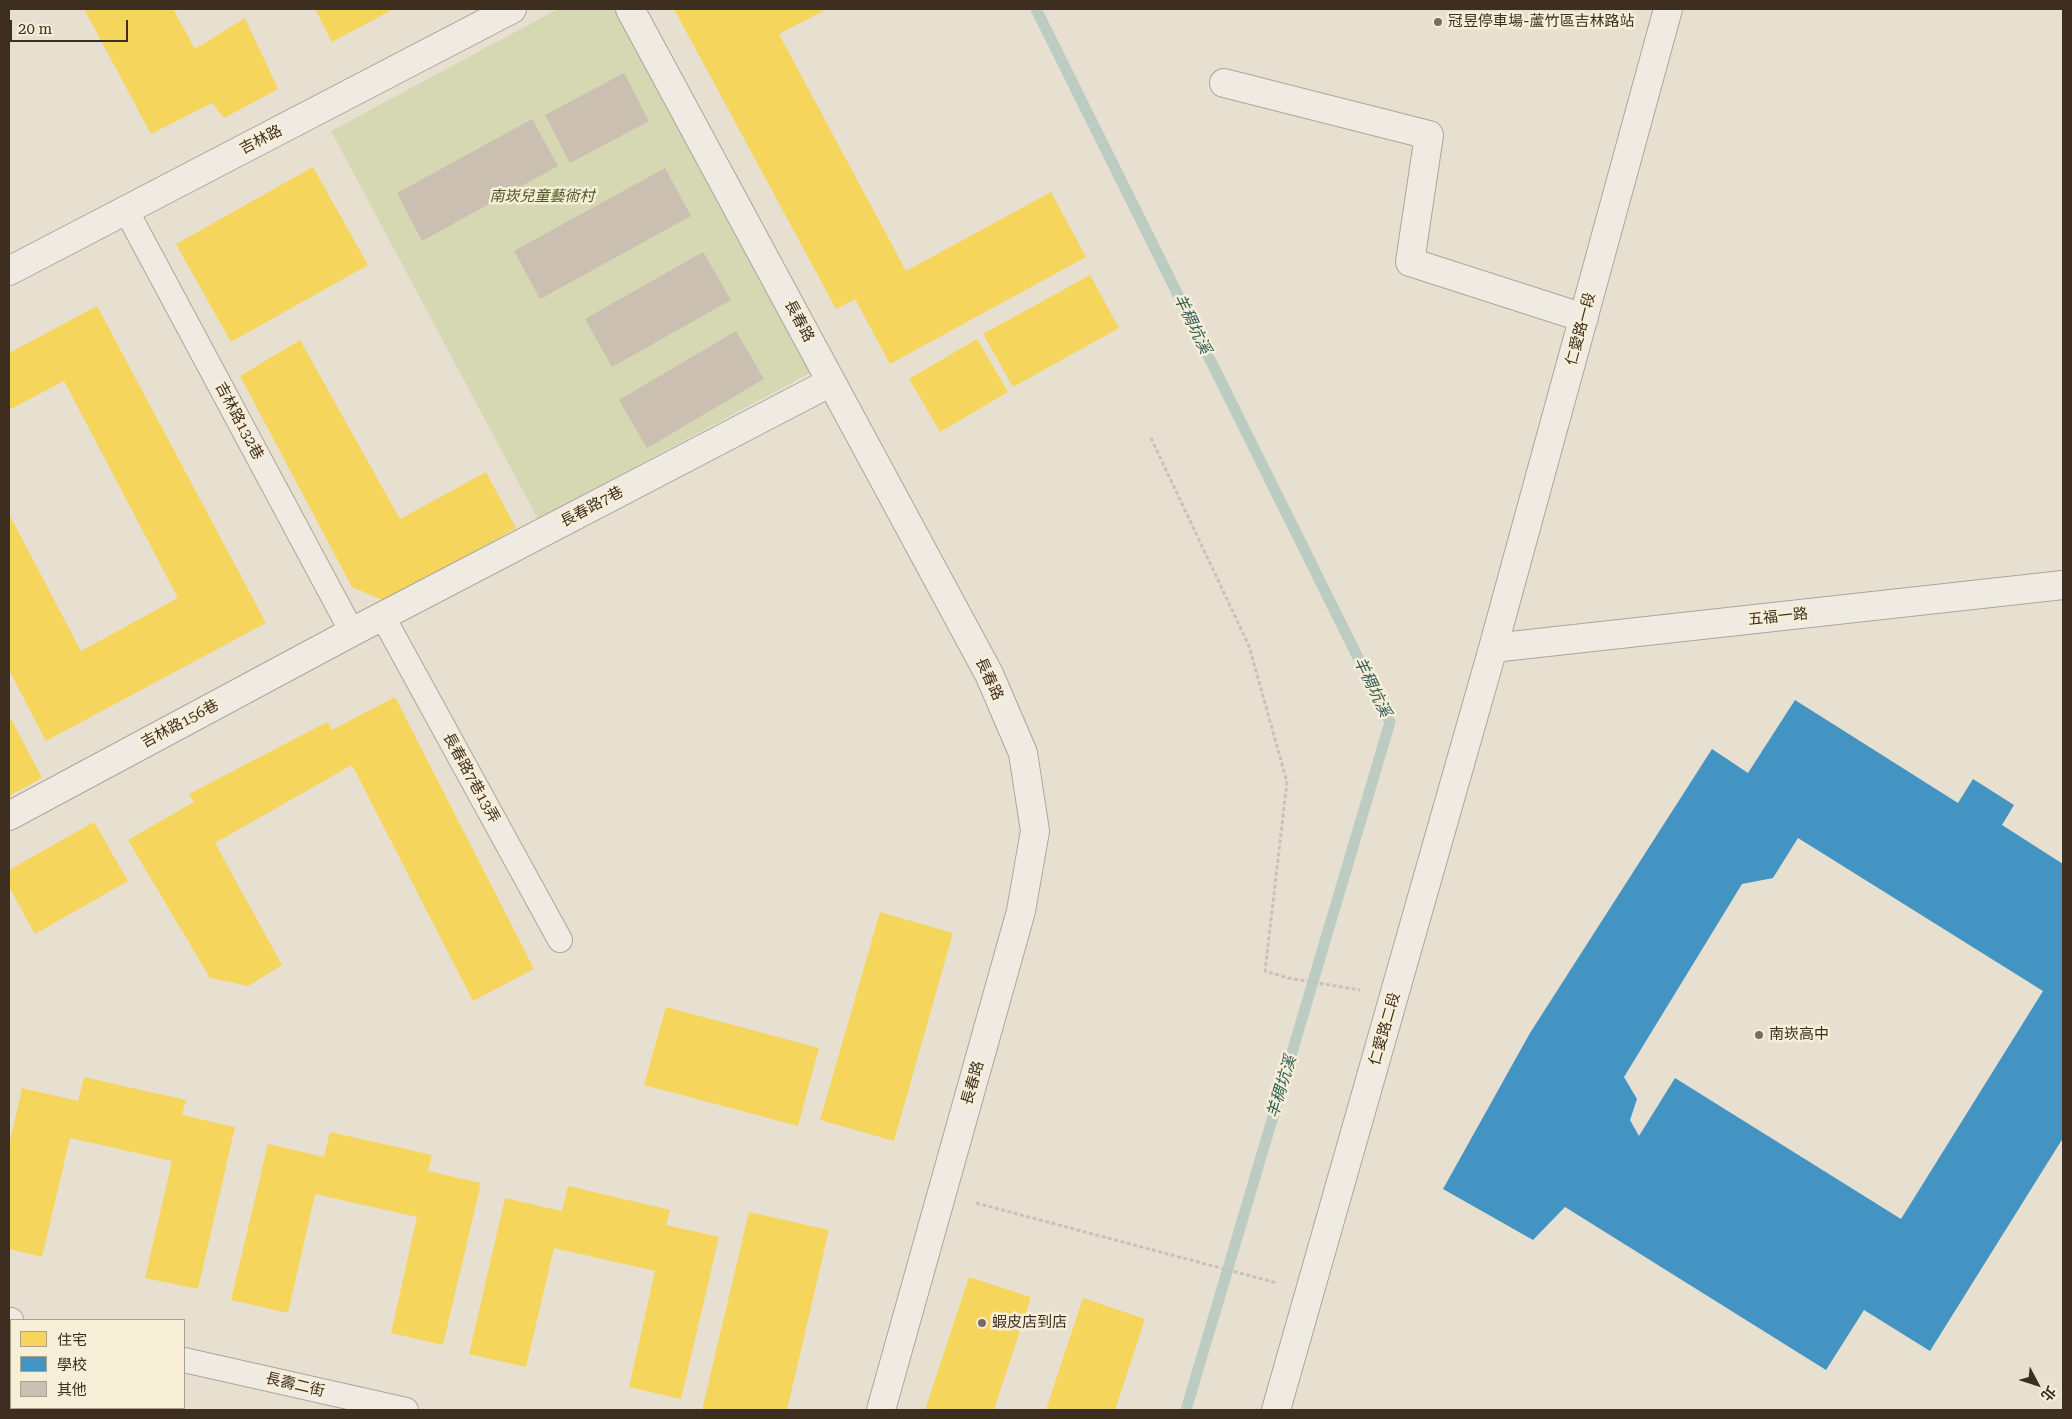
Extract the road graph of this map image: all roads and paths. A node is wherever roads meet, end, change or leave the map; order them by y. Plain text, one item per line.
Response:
1 (512, 9) edge
2 (630, 9) edge
3 (1668, 9) edge
4 (1224, 83) dead end
5 (126, 210) junction
6 (9, 271) edge
7 (1584, 318) junction
8 (831, 382) junction
9 (1151, 438) dead end
10 (2063, 585) edge
11 (383, 616) junction
12 (352, 632) junction
13 (1493, 648) junction
14 (9, 816) edge
15 (560, 940) dead end
16 (1349, 988) dead end
17 (942, 1194) junction
18 (1253, 1277) dead end
19 (185, 1360) edge
20 (406, 1410) edge
21 (881, 1410) edge
22 (1276, 1410) edge

1 - 5 street, 吉林路
2 - 8 street, 長春路
3 - 7 street, 仁愛路一段
4 - 7 street
5 - 6 street, 吉林路
5 - 12 lane, 吉林路132巷
7 - 13 street, 仁愛路一段
8 - 11 street, 長春路7巷
8 - 17 street, 長春路
9 - 16 path
10 - 13 street, 五福一路
11 - 12 street, 長春路7巷
11 - 15 lane, 長春路7巷13弄
12 - 14 street, 吉林路156巷
13 - 22 street, 仁愛路二段
17 - 18 path
17 - 21 street, 長春路
19 - 20 lane, 長壽二街

